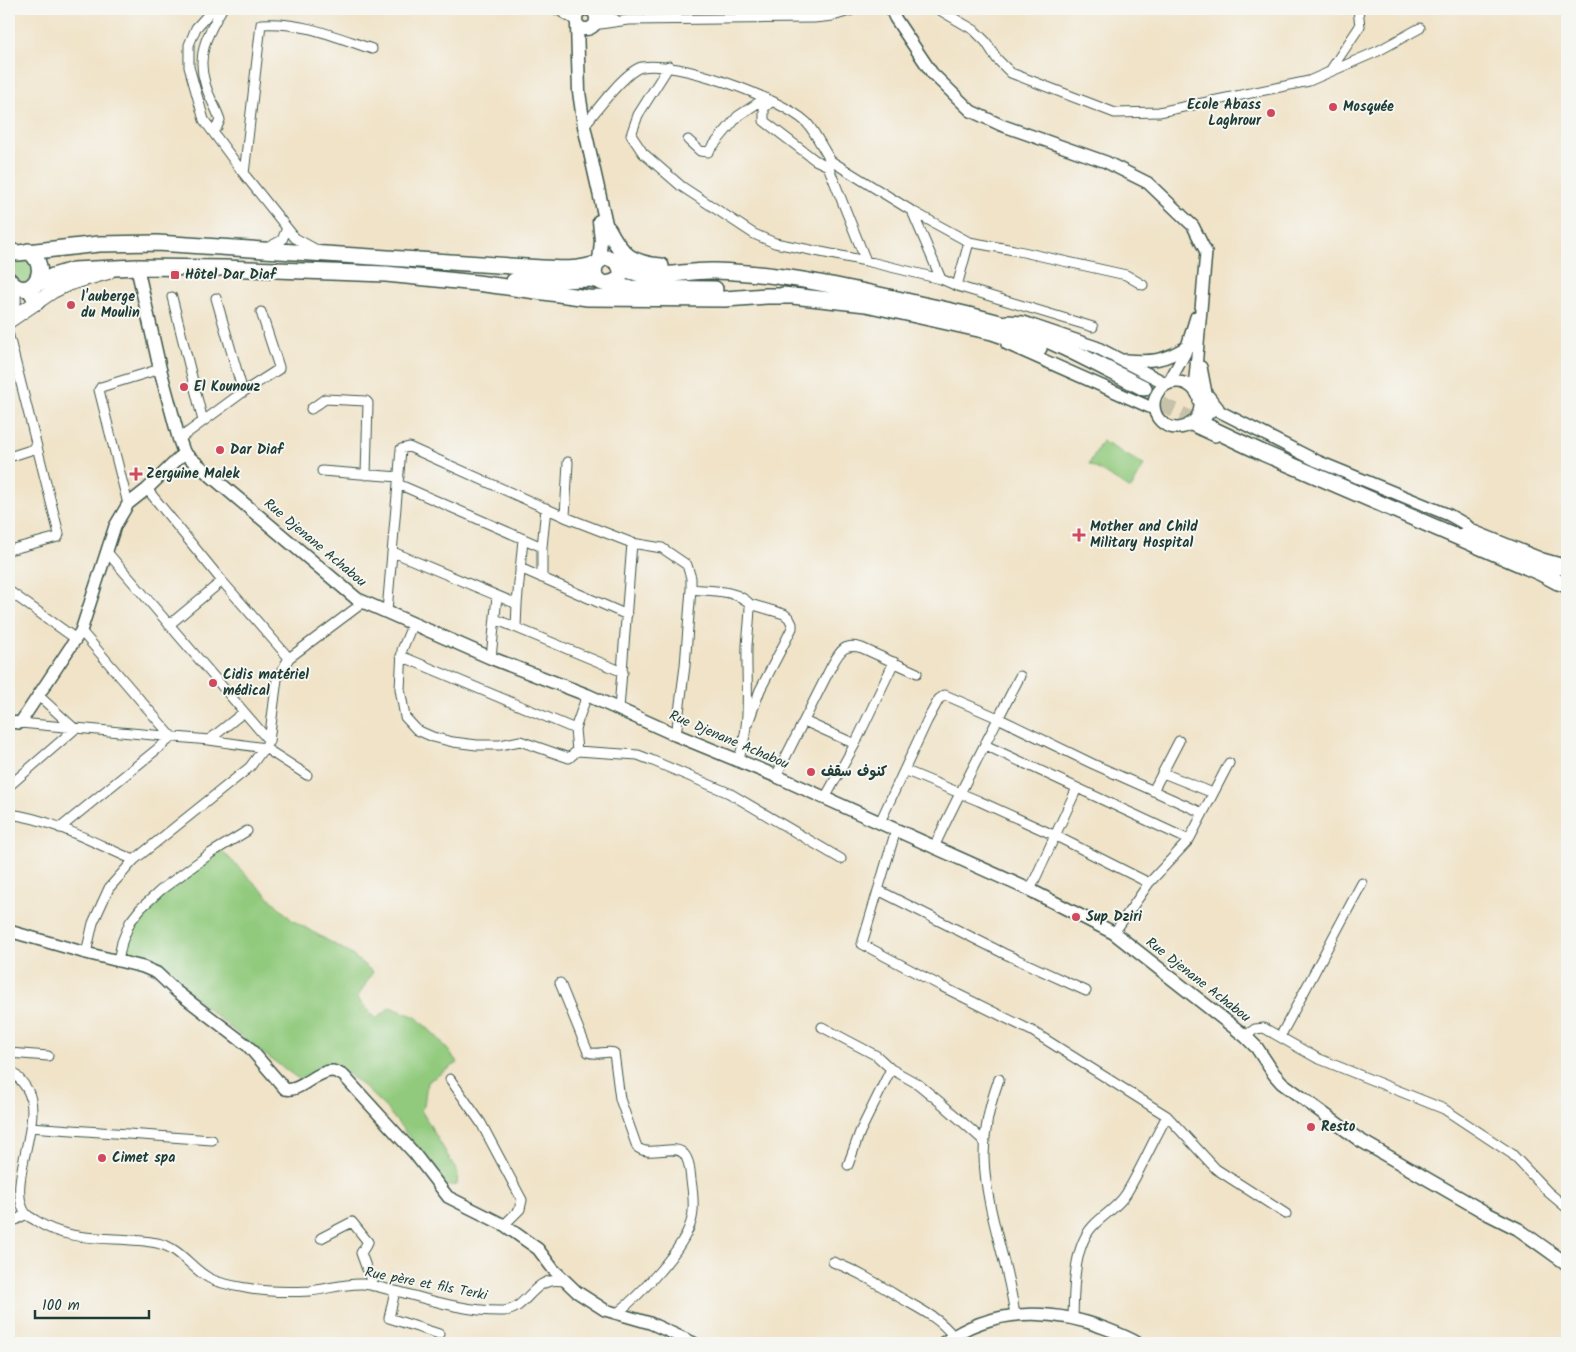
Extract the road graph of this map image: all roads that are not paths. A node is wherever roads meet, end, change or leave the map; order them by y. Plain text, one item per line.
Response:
1 (213, 9) edge
2 (222, 9) edge
3 (556, 9) edge
4 (563, 9) edge
5 (846, 9) edge
6 (856, 9) edge
7 (886, 9) edge
8 (938, 9) edge
9 (1358, 9) edge
10 (893, 13) edge
11 (833, 16) junction
12 (586, 17) edge
13 (1420, 28) dead end
14 (372, 49) dead end
15 (669, 66) junction
16 (1329, 72) junction
17 (768, 100) junction
18 (584, 126) junction
19 (212, 129) junction
20 (688, 140) dead end
21 (829, 163) junction
22 (594, 173) junction
23 (244, 174) junction
24 (912, 211) junction
25 (287, 228) junction
26 (608, 229) junction
27 (969, 242) junction
28 (263, 249) junction
29 (324, 254) junction
30 (16, 255) edge
31 (866, 261) junction
32 (606, 262) junction
33 (133, 267) junction
34 (713, 271) junction
35 (940, 279) junction
36 (10, 282) edge
37 (477, 283) junction
38 (603, 283) junction
39 (1143, 285) dead end
40 (958, 286) junction
41 (31, 287) junction
42 (791, 296) junction
43 (172, 297) dead end
44 (216, 298) dead end
45 (37, 302) junction
46 (261, 312) dead end
47 (9, 319) edge
48 (990, 326) junction
49 (1093, 327) dead end
50 (9, 336) edge
51 (1193, 348) junction
52 (11, 359) edge
53 (1120, 360) junction
54 (160, 368) junction
55 (1167, 384) junction
56 (1144, 390) junction
57 (1194, 390) junction
58 (243, 392) junction
59 (1199, 401) junction
60 (311, 409) dead end
61 (1154, 409) junction
62 (1211, 420) junction
63 (202, 421) junction
64 (1189, 424) junction
65 (178, 439) junction
66 (38, 448) junction
67 (184, 453) junction
68 (9, 457) edge
69 (568, 462) dead end
70 (322, 471) dead end
71 (366, 475) junction
72 (399, 480) junction
73 (147, 489) junction
74 (128, 504) junction
75 (546, 508) junction
76 (565, 517) junction
77 (523, 539) junction
78 (1474, 539) junction
79 (632, 543) junction
80 (542, 547) junction
81 (9, 550) edge
82 (107, 552) junction
83 (392, 552) junction
84 (520, 568) junction
85 (1567, 568) edge
86 (542, 578) junction
87 (222, 581) junction
88 (1567, 585) edge
89 (691, 589) junction
90 (9, 591) edge
91 (497, 596) junction
92 (364, 602) junction
93 (517, 604) junction
94 (750, 604) junction
95 (388, 611) junction
96 (628, 615) junction
97 (495, 619) junction
98 (413, 623) junction
99 (169, 625) junction
100 (516, 627) junction
101 (78, 635) junction
102 (401, 656) junction
103 (289, 658) junction
104 (491, 658) junction
105 (894, 662) junction
106 (622, 672) junction
107 (917, 673) dead end
108 (1020, 676) dead end
109 (587, 695) junction
110 (39, 696) junction
111 (619, 709) junction
112 (244, 712) junction
113 (998, 718) junction
114 (804, 721) junction
115 (14, 723) edge
116 (745, 728) junction
117 (75, 729) junction
118 (575, 729) junction
119 (676, 735) junction
120 (172, 738) junction
121 (210, 740) junction
122 (1179, 741) dead end
123 (267, 744) junction
124 (855, 744) junction
125 (985, 745) junction
126 (577, 752) junction
127 (738, 760) junction
128 (1229, 763) dead end
129 (904, 770) junction
130 (1163, 773) junction
131 (307, 775) dead end
132 (776, 776) junction
133 (9, 786) edge
134 (1077, 788) junction
135 (1153, 791) junction
136 (958, 793) junction
137 (1213, 793) junction
138 (824, 798) junction
139 (1203, 813) junction
140 (9, 814) edge
141 (880, 822) junction
142 (60, 828) junction
143 (896, 830) junction
144 (247, 831) dead end
145 (1056, 836) junction
146 (1189, 840) junction
147 (934, 847) junction
148 (841, 859) dead end
149 (134, 860) junction
150 (1149, 883) junction
151 (1362, 883) dead end
152 (878, 890) junction
153 (1030, 890) junction
154 (9, 931) edge
155 (1114, 933) junction
156 (86, 953) junction
157 (118, 962) junction
158 (560, 984) dead end
159 (1086, 991) dead end
160 (822, 1027) dead end
161 (1245, 1036) junction
162 (1280, 1037) junction
163 (9, 1053) edge
164 (48, 1056) dead end
165 (9, 1068) edge
166 (891, 1069) junction
167 (450, 1079) dead end
168 (999, 1079) dead end
169 (1168, 1116) junction
170 (30, 1127) junction
171 (212, 1140) dead end
172 (985, 1142) junction
173 (848, 1165) dead end
174 (1567, 1208) edge
175 (26, 1214) junction
176 (1286, 1214) dead end
177 (9, 1220) edge
178 (504, 1225) junction
179 (321, 1238) dead end
180 (834, 1262) dead end
181 (1567, 1264) edge
182 (565, 1281) junction
183 (373, 1286) junction
184 (395, 1291) junction
185 (616, 1314) junction
186 (1015, 1315) junction
187 (1073, 1318) junction
188 (440, 1334) dead end
189 (953, 1336) junction
190 (694, 1343) edge
191 (943, 1343) edge
192 (1138, 1343) edge

1 - 19 street
2 - 19 street
3 - 12 street
4 - 12 street
5 - 11 street
6 - 11 street
7 - 10 street
8 - 16 street
9 - 16 street
10 - 51 street
11 - 12 street
12 - 18 main road
13 - 16 street
14 - 23 street
15 - 17 street
15 - 18 street
15 - 31 street
17 - 20 street
17 - 21 street
17 - 21 street
18 - 22 main road
19 - 23 street
21 - 24 street
21 - 31 street
22 - 26 main road
22 - 32 main road
23 - 25 street
24 - 27 street
24 - 35 street
25 - 28 street
25 - 29 street
26 - 32 main road
26 - 34 highway
27 - 39 street
27 - 40 street
28 - 29 highway
28 - 30 highway
29 - 32 highway
30 - 41 highway
31 - 35 street
32 - 34 highway
32 - 38 highway
32 - 38 highway
33 - 37 highway
33 - 41 highway
33 - 45 main road
33 - 54 main road, Rue Djenane Achabou
34 - 48 highway
35 - 40 street
36 - 41 highway
36 - 47 main road
37 - 38 highway
37 - 42 highway
38 - 42 highway
40 - 49 street
41 - 45 highway
42 - 48 highway
43 - 63 street
44 - 58 street
45 - 47 main road
46 - 58 street
48 - 53 street
48 - 56 highway
50 - 52 street
51 - 53 street
51 - 55 street
51 - 57 street
51 - 62 street
52 - 66 street
53 - 56 street
54 - 65 main road, Rue Djenane Achabou
54 - 74 street
55 - 56 street
55 - 57 street
55 - 61 street
56 - 61 street
57 - 59 street
58 - 63 street
59 - 62 street
59 - 64 street
60 - 71 street
61 - 64 street
62 - 64 street
62 - 78 highway
63 - 65 street
65 - 67 main road, Rue Djenane Achabou
66 - 68 street
66 - 81 street
67 - 73 street
67 - 92 main road, Rue Djenane Achabou
69 - 76 street
70 - 71 street
71 - 72 street
72 - 75 street
72 - 77 street
72 - 83 street
73 - 74 street
73 - 87 street
74 - 82 street
75 - 76 street
75 - 80 street
76 - 79 street
77 - 80 street
77 - 84 street
78 - 85 highway
78 - 88 highway
79 - 89 street
79 - 96 street
80 - 86 street
82 - 99 street
82 - 101 street
83 - 91 street
83 - 95 street
84 - 86 street
84 - 93 street
86 - 96 street
87 - 99 street
87 - 103 street
89 - 94 street
89 - 119 street
90 - 101 street
91 - 93 street
91 - 97 street
92 - 95 main road, Rue Djenane Achabou
92 - 103 street
93 - 100 street
94 - 116 street
94 - 116 street
95 - 98 main road, Rue Djenane Achabou
96 - 106 street
97 - 100 street
97 - 104 street
98 - 102 street
98 - 104 main road, Rue Djenane Achabou
99 - 112 street
100 - 106 street
101 - 110 street
101 - 120 street
102 - 118 street
102 - 126 street
103 - 123 street
104 - 109 main road, Rue Djenane Achabou
105 - 107 street
105 - 114 street
105 - 124 street
106 - 111 street
108 - 113 street
109 - 111 main road, Rue Djenane Achabou
109 - 118 street
110 - 115 street
110 - 117 street
111 - 119 main road, Rue Djenane Achabou
112 - 121 street
112 - 123 street
113 - 125 street
113 - 129 street
113 - 135 street
114 - 124 street
114 - 132 street
115 - 117 street
116 - 127 street
117 - 120 street
117 - 133 street
118 - 126 street
119 - 127 main road, Rue Djenane Achabou
120 - 121 street
120 - 142 street
121 - 123 street
122 - 130 street
123 - 131 street
123 - 149 street
124 - 138 street
125 - 134 street
125 - 136 street
126 - 148 street
127 - 132 main road, Rue Djenane Achabou
128 - 137 street
129 - 136 street
129 - 141 street
130 - 135 street
130 - 137 street
132 - 138 main road, Rue Djenane Achabou
134 - 145 street
134 - 146 street
135 - 139 street
136 - 145 street
136 - 147 street
137 - 139 street
138 - 141 main road, Rue Djenane Achabou
139 - 146 street
140 - 142 street
141 - 143 main road, Rue Djenane Achabou
142 - 149 street
143 - 147 main road, Rue Djenane Achabou
143 - 152 street
144 - 157 street
145 - 150 street
145 - 153 street
146 - 150 street
147 - 153 main road, Rue Djenane Achabou
149 - 156 street
150 - 155 street
151 - 162 street
152 - 159 street
152 - 169 street
153 - 155 main road, Rue Djenane Achabou
154 - 156 street
155 - 161 main road, Rue Djenane Achabou
156 - 157 street
157 - 178 street
158 - 185 street
160 - 166 street
161 - 162 street
161 - 181 main road, Rue Djenane Achabou
162 - 174 street
163 - 164 street
165 - 170 street
166 - 172 street
166 - 173 street
167 - 178 street
168 - 172 street
169 - 176 street
169 - 187 street
170 - 171 street
170 - 175 street
172 - 186 street
175 - 177 street
175 - 183 street, Rue père et fils Terki
178 - 182 street
179 - 183 street
180 - 189 street
182 - 184 street, Rue père et fils Terki
182 - 185 street
183 - 184 street, Rue père et fils Terki
184 - 188 street
185 - 190 street
186 - 187 street
186 - 189 street
187 - 192 street
189 - 191 street

